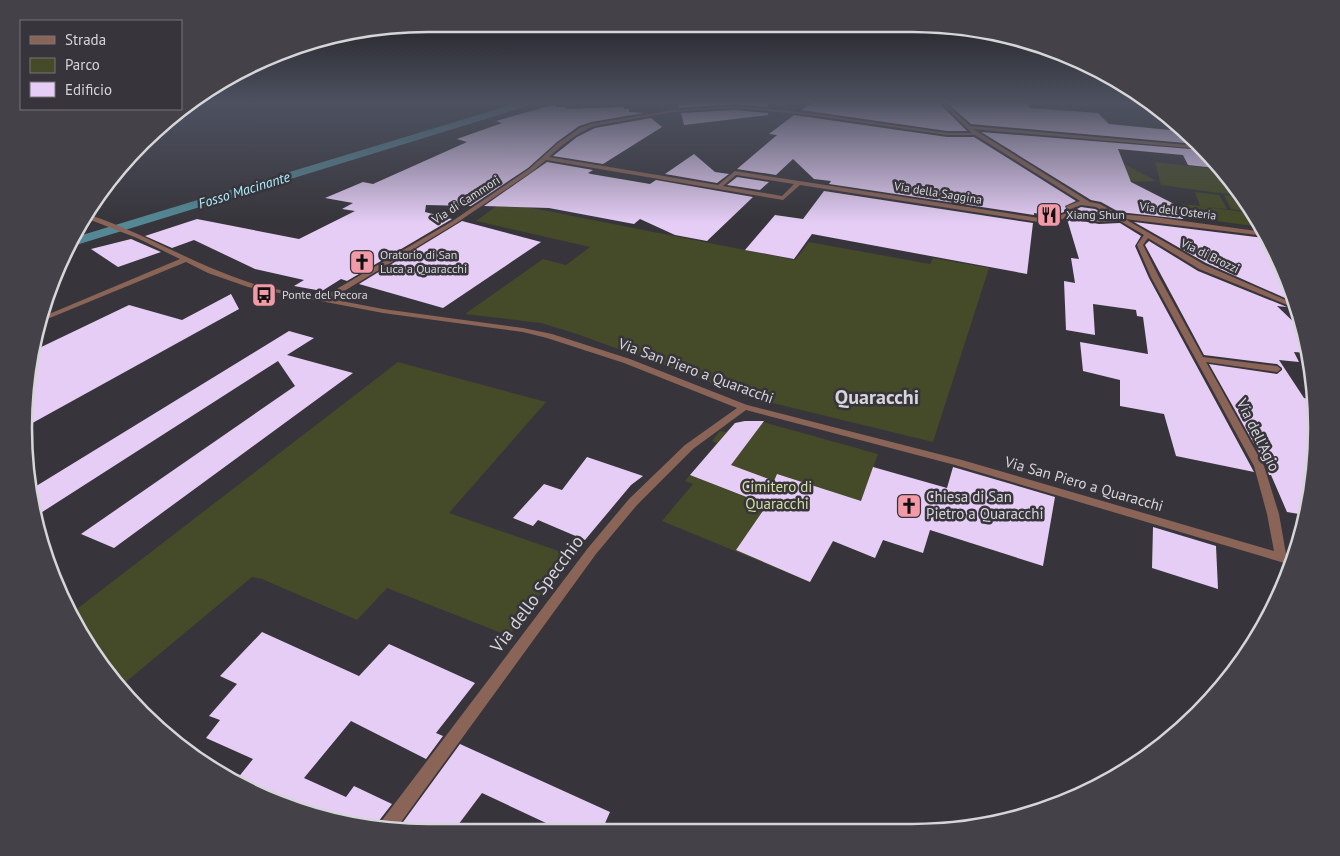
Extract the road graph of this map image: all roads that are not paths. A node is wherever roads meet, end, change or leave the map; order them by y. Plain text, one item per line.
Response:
1 (562, 143) edge
2 (990, 143) edge
3 (1145, 143) edge
4 (1191, 147) edge
5 (546, 158) junction
6 (798, 183) junction
7 (719, 187) junction
8 (1087, 203) junction
9 (1074, 213) junction
10 (1117, 216) junction
11 (92, 219) edge
12 (1256, 233) edge
13 (1147, 235) junction
14 (186, 259) junction
15 (323, 300) junction
16 (1288, 303) edge
17 (49, 317) edge
18 (1201, 359) junction
19 (1277, 369) dead end
20 (744, 408) junction
21 (1282, 558) junction
22 (1285, 559) edge
23 (391, 822) edge

1 - 5 street, Via di Cammori
2 - 8 street, Via di Brozzi
3 - 4 street
5 - 7 street
5 - 15 street, Via di Cammori
6 - 7 street, Via della Saggina
6 - 7 street
6 - 9 street, Via della Saggina
8 - 9 street
8 - 10 street, Via di Brozzi
9 - 10 street
10 - 12 street, Via dell'Osteria
10 - 13 street, Via di Brozzi
11 - 14 street, Via San Piero a Quaracchi
13 - 16 street, Via di Brozzi
13 - 18 street, Via dell'Agio
14 - 15 street, Via San Piero a Quaracchi
14 - 17 street
15 - 20 street, Via San Piero a Quaracchi
18 - 19 street
18 - 21 street, Via dell'Agio
20 - 21 street, Via San Piero a Quaracchi
20 - 23 street, Via dello Specchio
21 - 22 street, Via San Piero a Quaracchi

